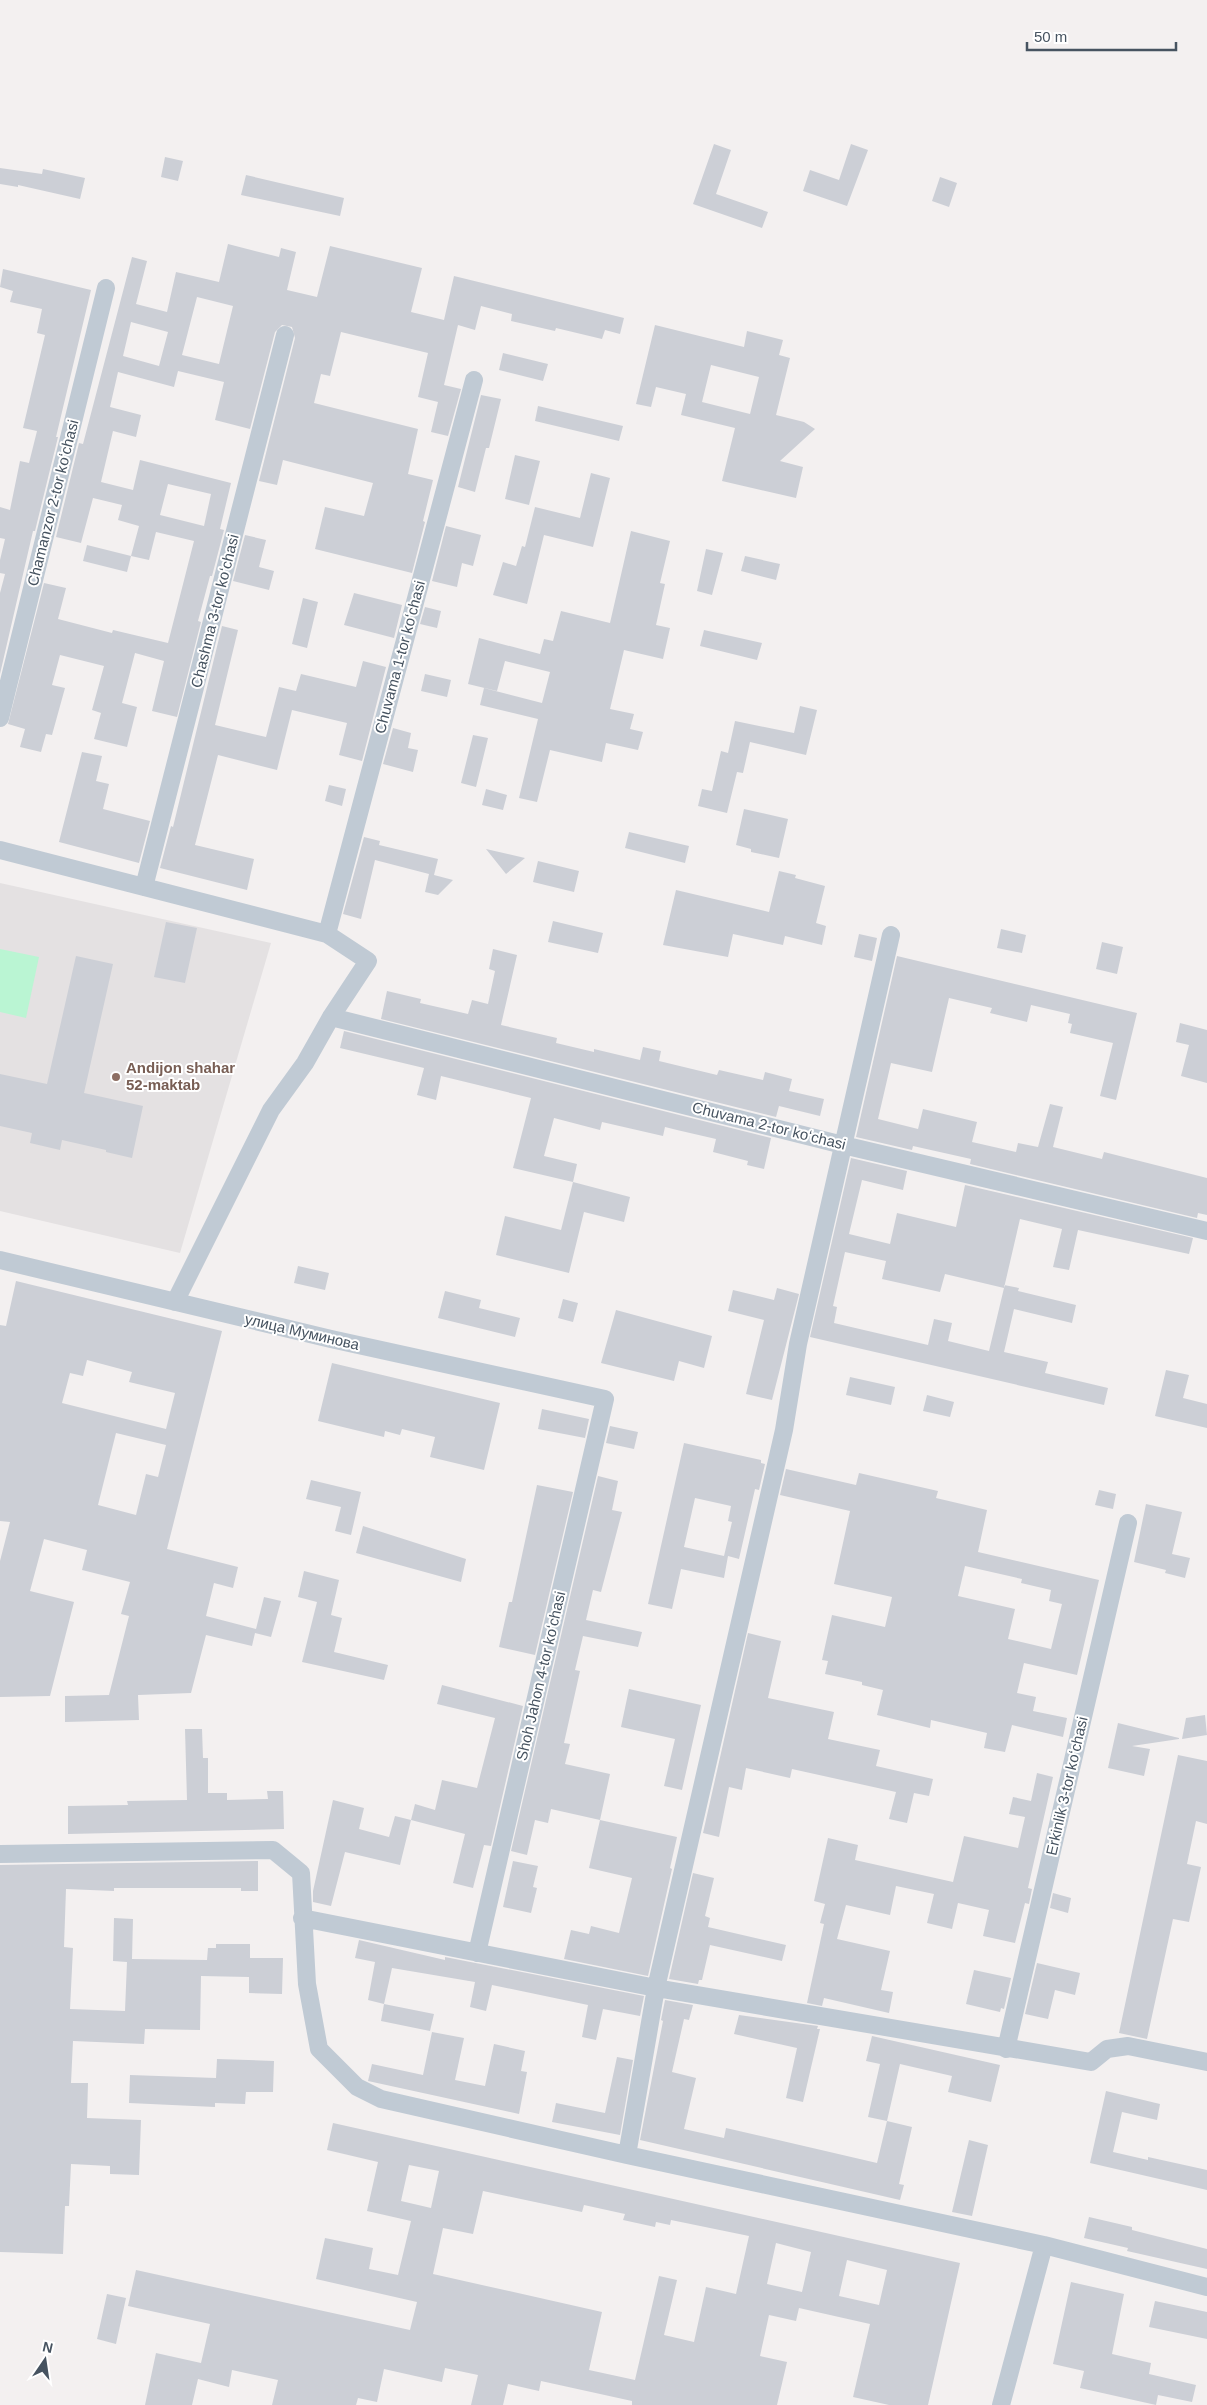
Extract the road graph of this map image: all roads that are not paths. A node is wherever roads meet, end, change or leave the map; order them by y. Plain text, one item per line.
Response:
1 (106, 288) dead end
2 (285, 335) dead end
3 (474, 380) dead end
4 (0, 718) edge
5 (0, 850) edge
6 (144, 887) junction
7 (327, 934) junction
8 (891, 934) dead end
9 (331, 1017) junction
10 (843, 1145) junction
11 (1207, 1231) edge
12 (0, 1260) edge
13 (175, 1302) junction
14 (605, 1399) joint
15 (1128, 1524) dead end
16 (0, 1854) edge
17 (302, 1918) junction
18 (477, 1953) junction
19 (656, 1988) junction
20 (1006, 2049) junction
21 (1207, 2062) edge
22 (627, 2155) junction
23 (1044, 2245) junction
24 (1207, 2287) edge
25 (1001, 2405) edge

1 - 4 street, Chamanzor 2-tor koʻchasi
2 - 6 street, Chashma 3-tor koʻchasi
3 - 7 street, Chuvama 1-tor koʻchasi
5 - 6 street
6 - 7 street
7 - 9 street
8 - 10 street
9 - 10 street, Chuvama 2-tor koʻchasi
9 - 13 street
10 - 11 street, Chuvama 2-tor koʻchasi
10 - 19 street
12 - 13 street, улица Муминова
13 - 14 street, улица Муминова
14 - 18 street, Shoh Jahon 4-tor koʻchasi
15 - 20 street, Erkinlik 3-tor koʻchasi
16 - 17 street
17 - 18 street
17 - 22 street
18 - 19 street
19 - 20 street
19 - 22 street
20 - 21 street
22 - 23 street
23 - 24 street
23 - 25 street

